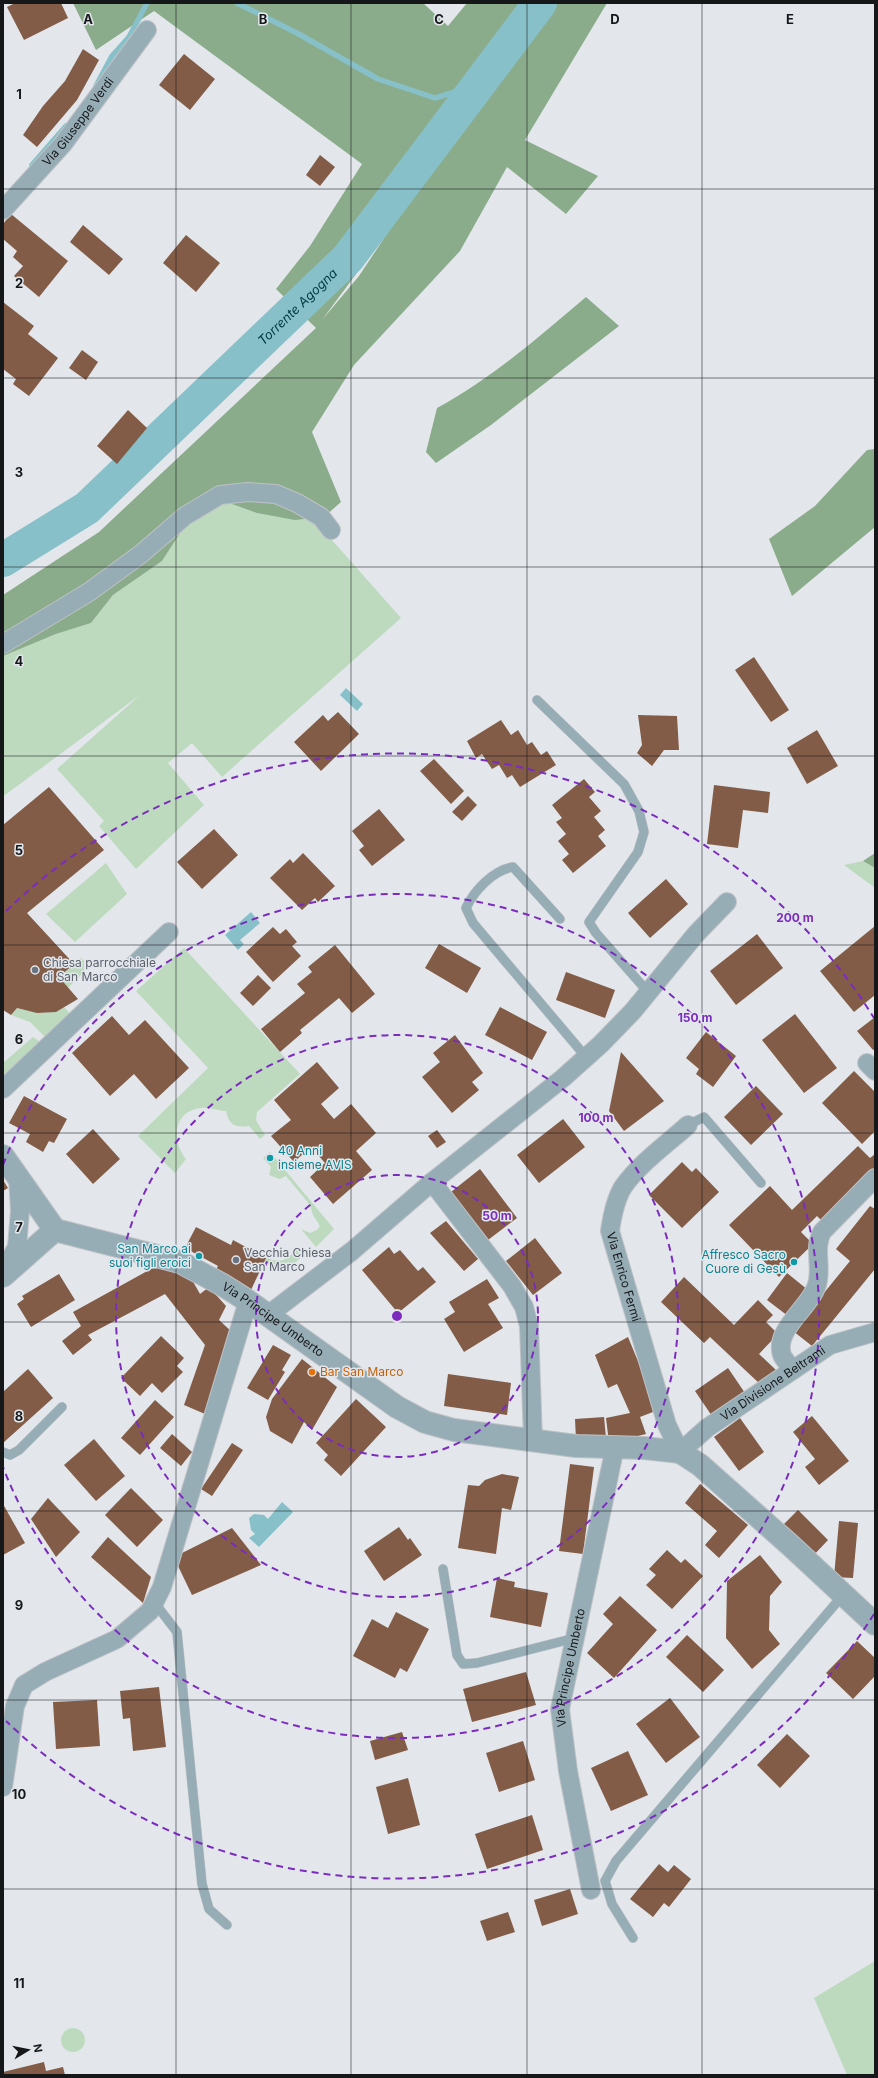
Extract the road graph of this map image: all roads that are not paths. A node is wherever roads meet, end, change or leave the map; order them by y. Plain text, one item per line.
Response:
1 (147, 30) dead end
2 (3, 210) edge
3 (331, 530) dead end
4 (3, 644) edge
5 (537, 700) dead end
6 (727, 902) dead end
7 (560, 919) dead end
8 (169, 932) dead end
9 (648, 992) junction
10 (586, 1057) junction
11 (3, 1089) edge
12 (688, 1125) joint
13 (3, 1156) edge
14 (18, 1177) junction
15 (875, 1178) edge
16 (432, 1182) junction
17 (761, 1183) dead end
18 (55, 1230) junction
19 (3, 1272) edge
20 (3, 1276) edge
21 (248, 1301) junction
22 (268, 1315) junction
23 (875, 1332) edge
24 (793, 1370) junction
25 (62, 1407) dead end
26 (533, 1440) junction
27 (616, 1447) junction
28 (3, 1452) edge
29 (680, 1452) junction
30 (443, 1569) dead end
31 (843, 1595) junction
32 (154, 1602) junction
33 (875, 1624) edge
34 (575, 1638) junction
35 (3, 1709) edge
36 (12, 1725) junction
37 (3, 1787) edge
38 (591, 1890) dead end
39 (227, 1925) dead end
40 (633, 1938) dead end

1 - 2 street, Via Giuseppe Verdi
3 - 4 street
5 - 9 lane
6 - 9 street
7 - 10 lane
8 - 11 street
9 - 10 street
10 - 16 street
12 - 17 lane
12 - 29 street, Via Enrico Fermi
13 - 14 street
14 - 18 street
14 - 19 street
15 - 24 street
16 - 22 street
16 - 26 street
18 - 20 street
18 - 21 street, Via Principe Umberto
21 - 22 street, Via Principe Umberto
21 - 32 street
22 - 26 street, Via Principe Umberto
23 - 24 street, Via Divisione Beltrami
24 - 29 street, Via Divisione Beltrami
25 - 28 lane
26 - 27 street, Via Principe Umberto
27 - 29 street, Via Principe Umberto
27 - 34 street, Via Principe Umberto
29 - 31 street
30 - 34 lane
31 - 33 street
31 - 40 lane
32 - 36 street
32 - 39 lane
34 - 38 street, Via Principe Umberto
35 - 36 street
36 - 37 street

